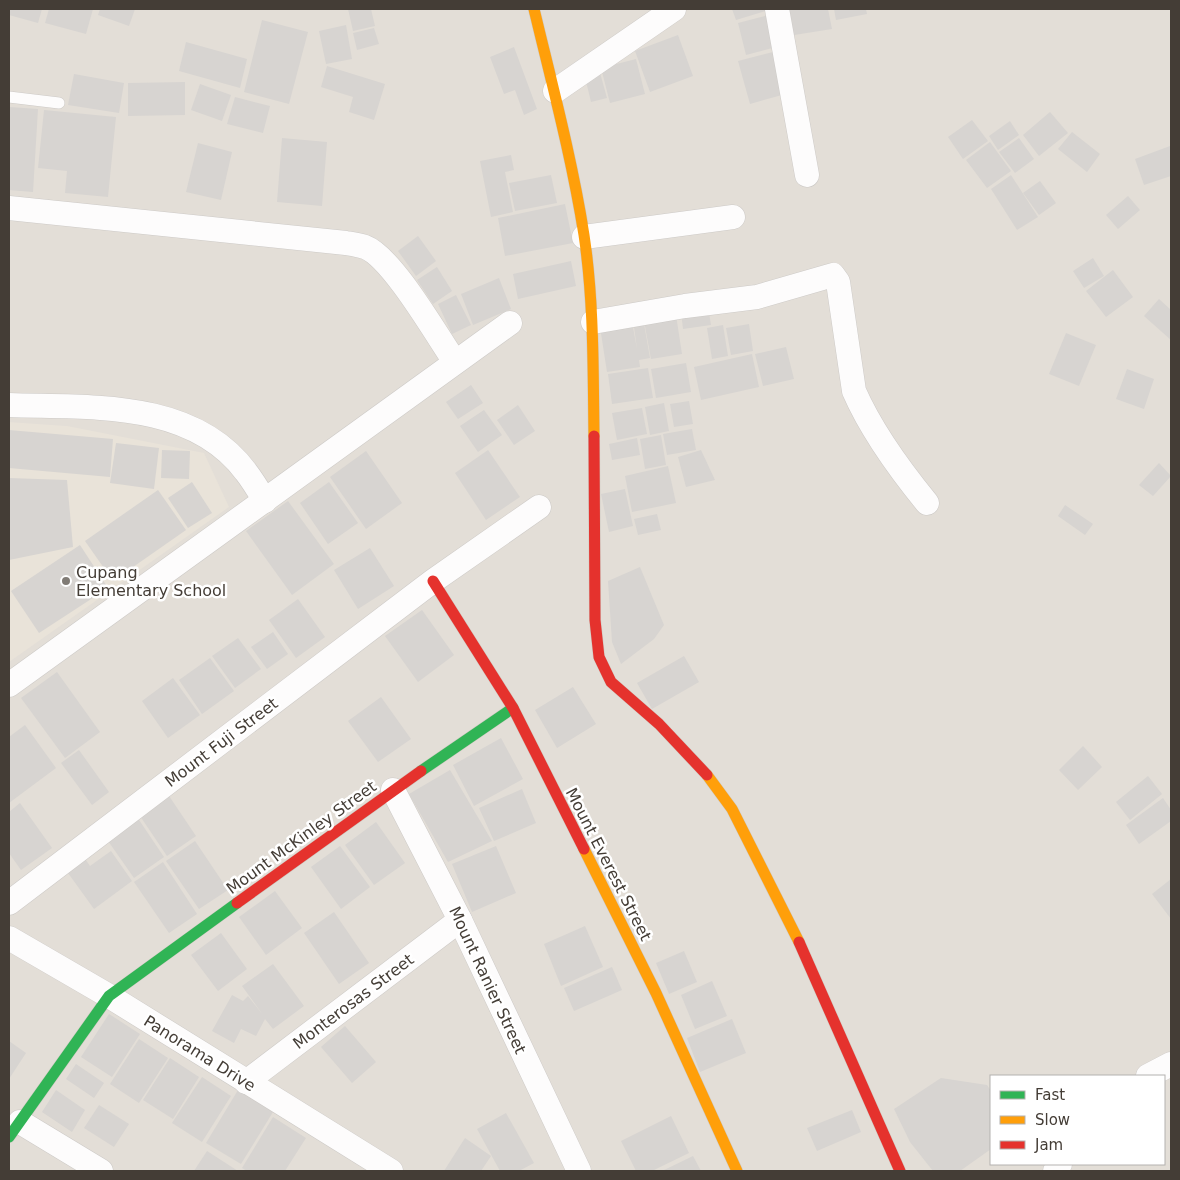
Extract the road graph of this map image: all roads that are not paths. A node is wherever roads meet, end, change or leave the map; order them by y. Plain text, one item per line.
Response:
1 (534, 9) edge
2 (674, 9) edge
3 (777, 9) edge
4 (555, 91) junction
5 (9, 96) edge
6 (59, 103) dead end
7 (807, 175) dead end
8 (9, 208) edge
9 (733, 217) dead end
10 (584, 237) junction
11 (593, 322) junction
12 (510, 323) dead end
13 (455, 362) junction
14 (9, 405) edge
15 (265, 501) junction
16 (927, 503) dead end
17 (540, 507) dead end
18 (434, 581) junction
19 (9, 685) edge
20 (513, 708) junction
21 (393, 790) junction
22 (9, 903) edge
23 (460, 920) junction
24 (9, 938) edge
25 (109, 996) junction
26 (1171, 1064) edge
27 (1150, 1075) edge
28 (246, 1082) junction
29 (14, 1130) edge
30 (102, 1171) edge
31 (390, 1171) edge
32 (578, 1171) edge
33 (737, 1171) edge
34 (900, 1171) edge

1 - 4 street
2 - 4 street
3 - 7 street
4 - 10 street
5 - 6 lane
8 - 13 street
9 - 10 street
10 - 11 street
11 - 16 street
11 - 34 street
12 - 13 street
13 - 15 street
14 - 15 street
15 - 19 street
17 - 18 street, Mount Fuji Street
18 - 20 street, Mount Everest Street
18 - 22 street, Mount Fuji Street
20 - 21 street, Mount McKinley Street
20 - 33 street, Mount Everest Street
21 - 23 street, Mount Ranier Street
21 - 25 street, Mount McKinley Street
23 - 28 street, Monterosas Street
23 - 32 street, Mount Ranier Street
24 - 25 street, Panorama Drive
25 - 28 street, Panorama Drive
25 - 29 street, Mount McKinley Street
26 - 27 street
28 - 31 street, Panorama Drive
29 - 30 street

